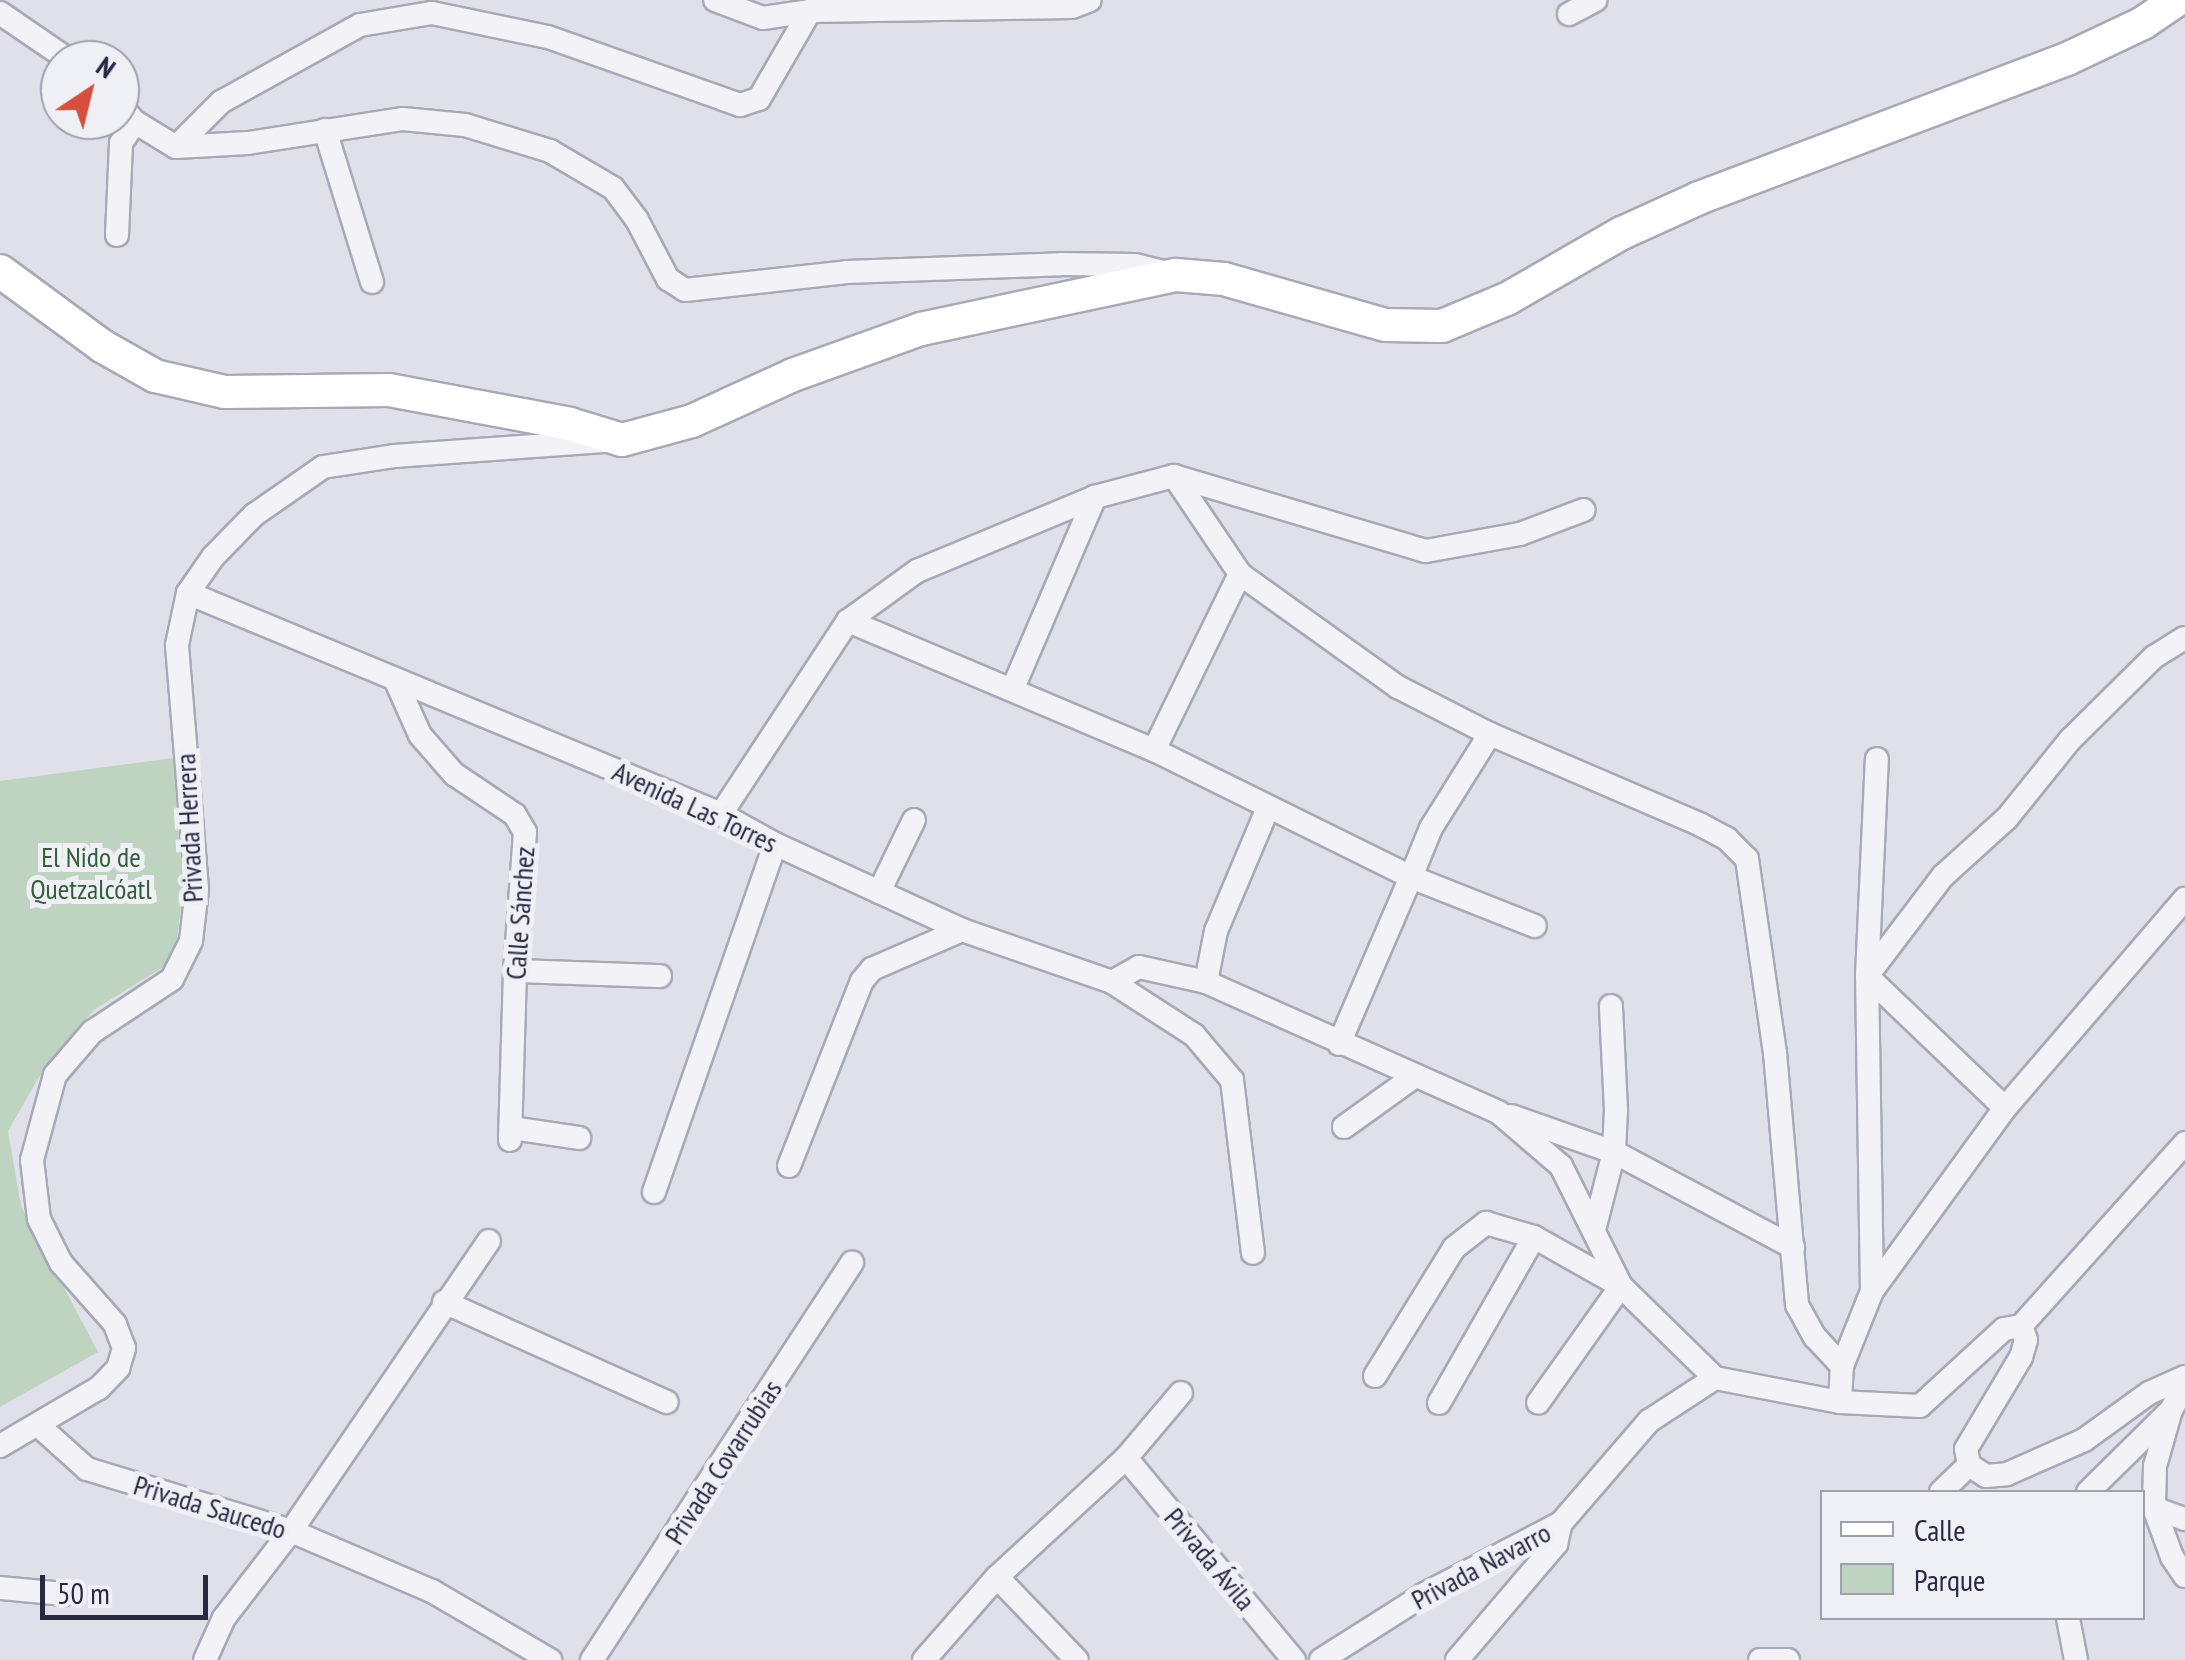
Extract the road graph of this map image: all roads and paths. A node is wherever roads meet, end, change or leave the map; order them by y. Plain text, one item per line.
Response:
1 (715, 0) edge
2 (1090, 0) edge
3 (1595, 0) edge
4 (2177, 0) edge
5 (810, 11) junction
6 (0, 13) edge
7 (1570, 14) dead end
8 (40, 40) edge
9 (140, 122) edge
10 (325, 130) junction
11 (121, 140) edge
12 (176, 146) junction
13 (118, 235) dead end
14 (0, 271) edge
15 (1176, 275) junction
16 (372, 282) dead end
17 (622, 440) junction
18 (1174, 476) junction
19 (1095, 497) junction
20 (1584, 510) dead end
21 (1240, 574) junction
22 (188, 594) junction
23 (848, 621) junction
24 (2185, 638) edge
25 (395, 679) junction
26 (1012, 688) junction
27 (1490, 734) junction
28 (1154, 750) junction
29 (1877, 760) dead end
30 (1268, 810) junction
31 (721, 814) junction
32 (914, 820) dead end
33 (775, 844) junction
34 (1411, 876) junction
35 (880, 892) junction
36 (2185, 899) edge
37 (1535, 926) dead end
38 (962, 930) junction
39 (515, 971) junction
40 (660, 976) dead end
41 (1866, 976) junction
42 (1112, 982) junction
43 (1206, 982) junction
44 (1611, 1006) dead end
45 (1339, 1044) junction
46 (1415, 1076) junction
47 (2005, 1108) junction
48 (1498, 1112) junction
49 (1344, 1127) dead end
50 (578, 1138) dead end
51 (2185, 1143) edge
52 (1614, 1152) junction
53 (789, 1166) dead end
54 (654, 1192) dead end
55 (1594, 1226) junction
56 (1534, 1236) junction
57 (489, 1241) dead end
58 (1793, 1247) junction
59 (1253, 1252) dead end
60 (852, 1262) dead end
61 (1621, 1286) junction
62 (1872, 1292) junction
63 (444, 1302) junction
64 (2021, 1326) junction
65 (1842, 1366) junction
66 (1375, 1376) dead end
67 (2185, 1376) edge
68 (1715, 1378) junction
69 (2185, 1385) edge
70 (1182, 1392) dead end
71 (667, 1402) dead end
72 (1840, 1402) junction
73 (1439, 1403) dead end
74 (1538, 1403) dead end
75 (2171, 1410) junction
76 (39, 1426) junction
77 (0, 1446) edge
78 (1126, 1458) junction
79 (1968, 1465) junction
80 (1942, 1490) edge
81 (2090, 1490) edge
82 (2154, 1508) junction
83 (2185, 1519) edge
84 (1561, 1523) junction
85 (291, 1531) junction
86 (2185, 1576) edge
87 (997, 1577) junction
88 (0, 1588) edge
89 (64, 1594) dead end
90 (2068, 1620) edge
91 (204, 1660) edge
92 (550, 1660) edge
93 (592, 1660) edge
94 (924, 1660) edge
95 (1077, 1660) edge
96 (1294, 1660) edge
97 (1322, 1660) edge
98 (1457, 1660) edge
99 (1760, 1660) edge
100 (1788, 1660) edge
101 (2076, 1660) edge

1 - 5 street
2 - 5 street
3 - 7 street
4 - 15 street
5 - 12 street
6 - 8 street
9 - 12 street
10 - 12 street
10 - 15 street
10 - 16 street
11 - 13 street
14 - 17 street
15 - 17 street
17 - 22 street
18 - 19 street
18 - 20 street
18 - 21 street
19 - 23 street
19 - 26 street
21 - 27 street
21 - 28 street
22 - 25 street, Avenida Las Torres
22 - 76 street, Privada Herrera
23 - 26 street
23 - 31 street
24 - 41 street
25 - 31 street, Avenida Las Torres
25 - 39 street, Calle Sánchez
26 - 28 street
27 - 34 street
27 - 58 street
28 - 30 street
29 - 41 street
30 - 34 street
30 - 43 street
31 - 33 street, Avenida Las Torres
32 - 35 street
33 - 35 street, Avenida Las Torres
33 - 54 street
34 - 37 street
34 - 45 street
35 - 38 street, Avenida Las Torres
36 - 47 street
38 - 42 street, Avenida Las Torres
38 - 53 street
39 - 40 street
39 - 50 street, Calle Sánchez
41 - 47 street
41 - 62 street
42 - 43 street
42 - 59 street, Avenida Las Torres
43 - 45 street
44 - 52 street
45 - 46 street
46 - 48 street
46 - 49 street
47 - 62 street
48 - 52 street
48 - 55 street
51 - 64 street
52 - 55 street
52 - 58 street
55 - 61 street
56 - 61 street
56 - 66 street
56 - 73 street
57 - 63 street
58 - 65 street
60 - 93 street, Privada Covarrubias
61 - 68 street
61 - 74 street
62 - 65 street
63 - 71 street
63 - 85 street
64 - 72 street
64 - 79 street
65 - 72 street
67 - 79 street
68 - 72 street
68 - 84 street, Privada Navarro
69 - 75 street
70 - 78 street
75 - 81 street
75 - 82 street
76 - 77 street, Privada Herrera
76 - 85 street, Privada Saucedo
78 - 87 street
78 - 96 street, Privada Ávila
79 - 80 street
82 - 83 street
82 - 86 street
84 - 97 street, Privada Navarro
84 - 98 street
85 - 91 street
85 - 92 street, Privada Saucedo
87 - 94 street
87 - 95 street
88 - 89 street
90 - 101 street
99 - 100 street

